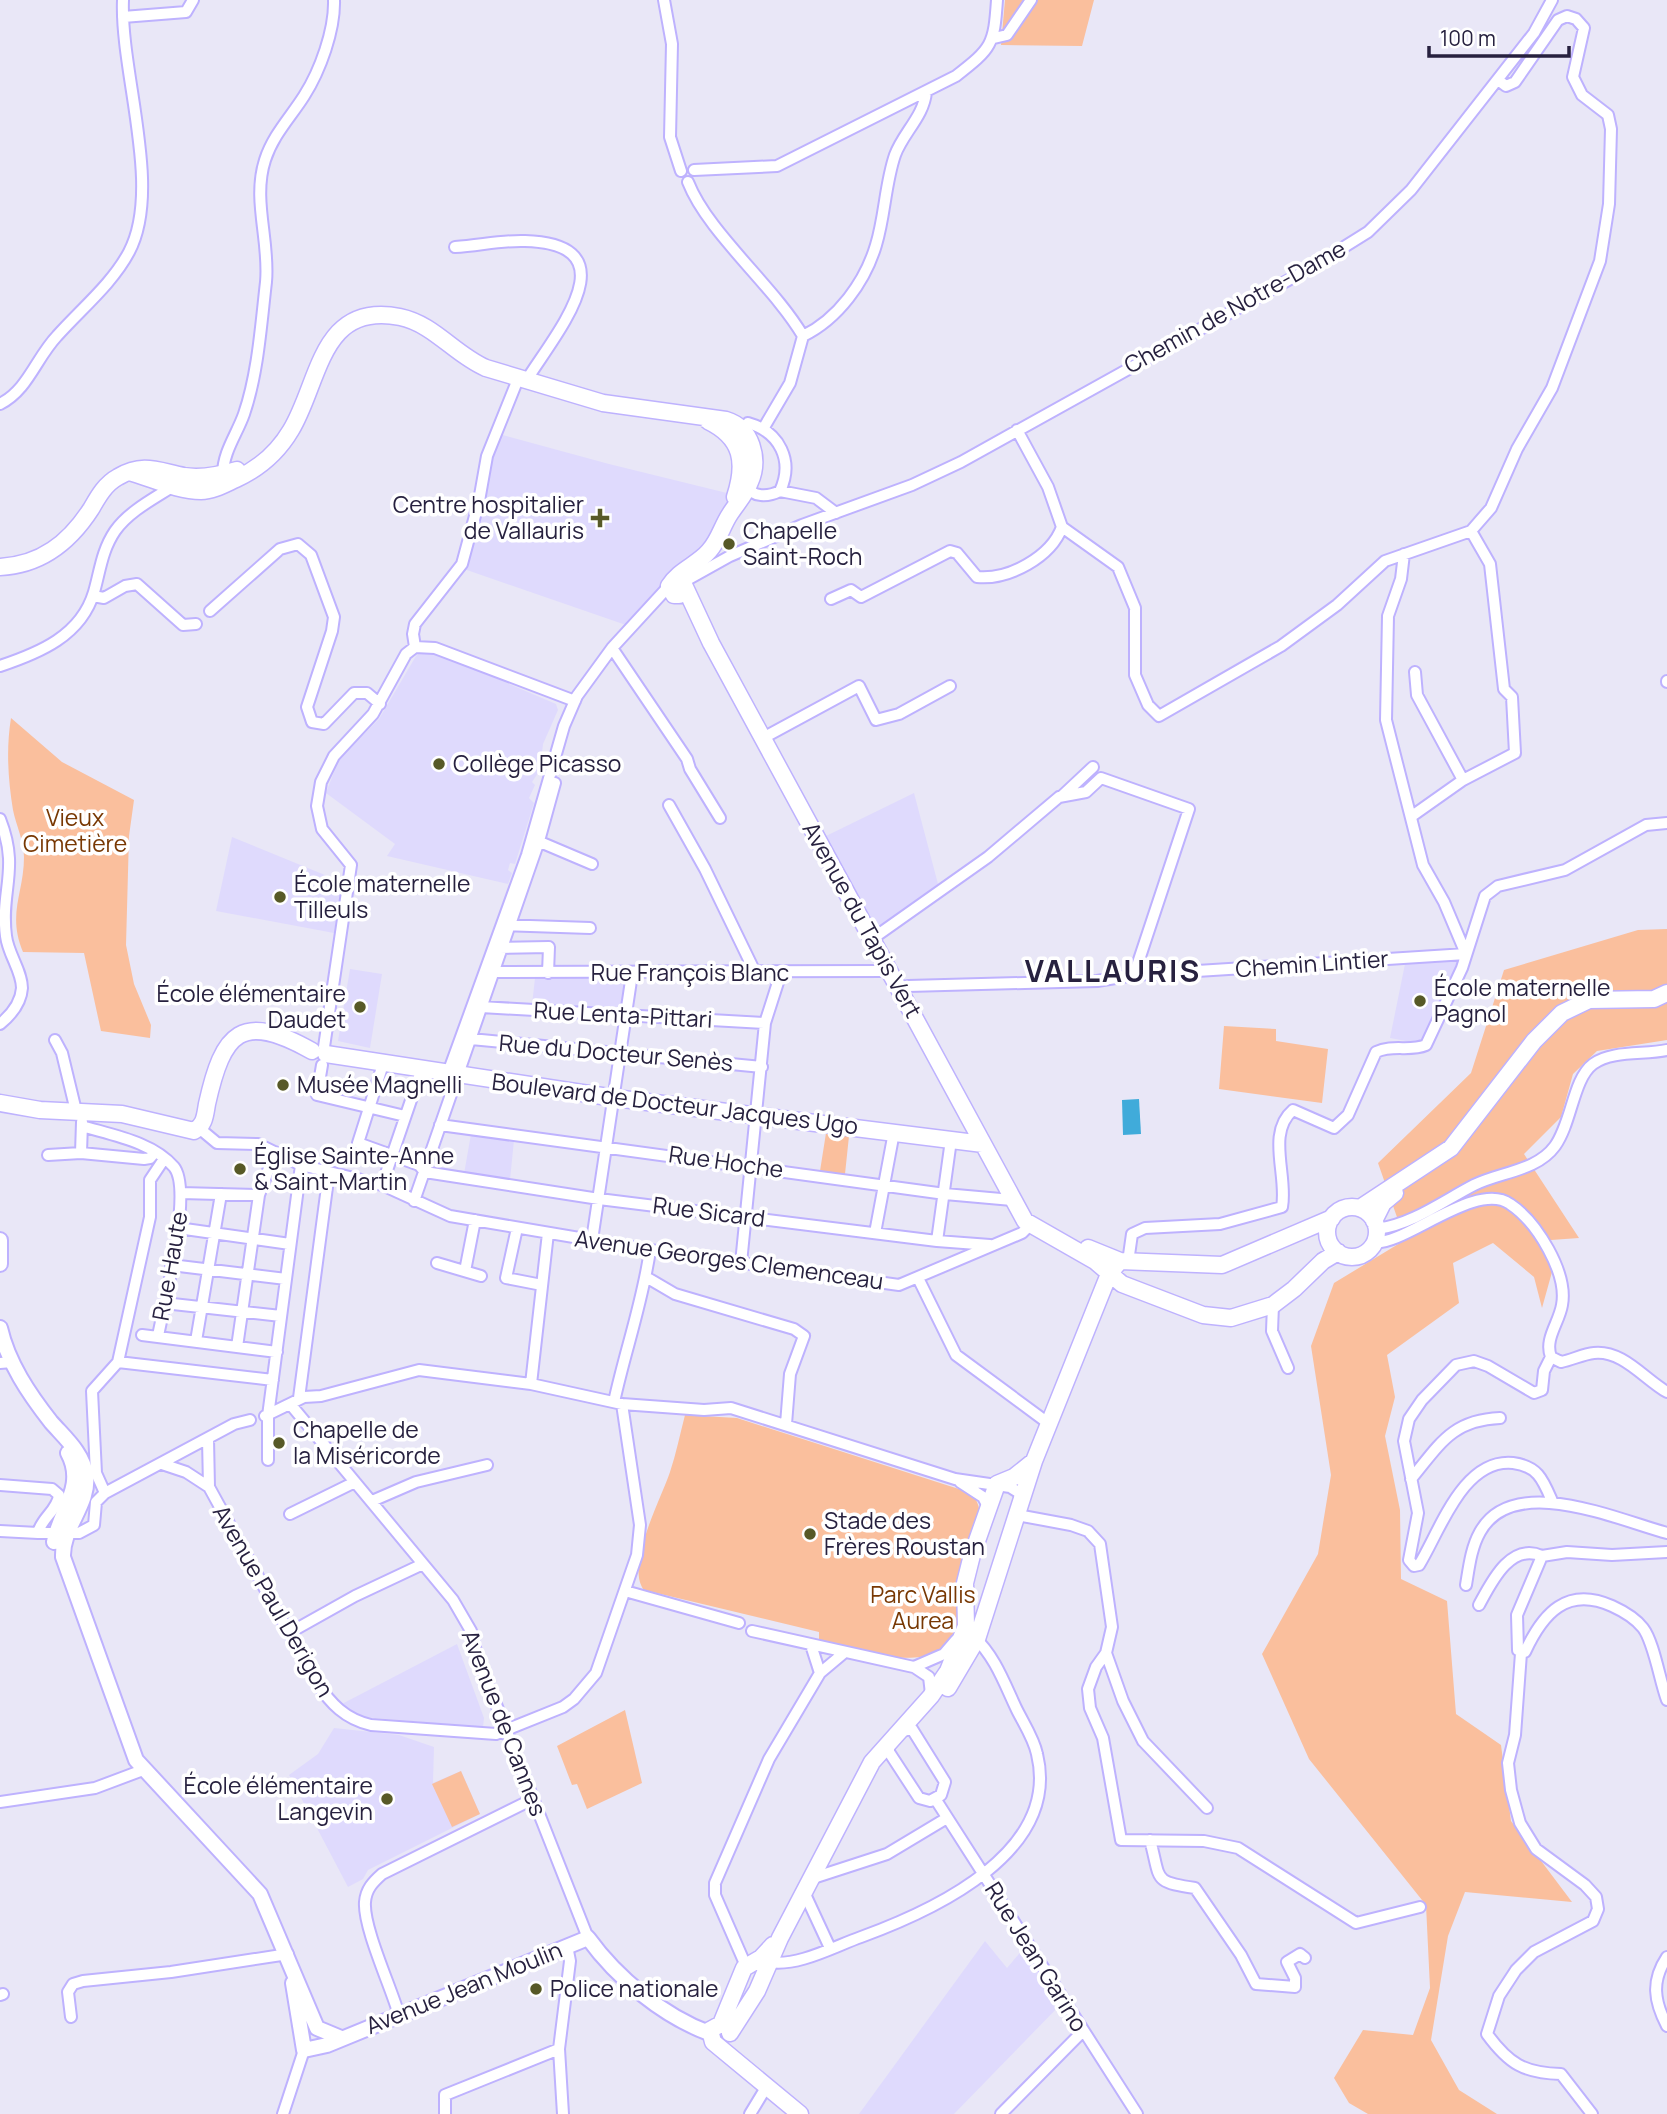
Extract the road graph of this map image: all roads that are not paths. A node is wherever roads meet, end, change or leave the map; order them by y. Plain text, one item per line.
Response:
1 (123, 0) edge
2 (193, 0) edge
3 (334, 0) edge
4 (664, 0) edge
5 (997, 0) edge
6 (1031, 0) edge
7 (1552, 0) edge
8 (123, 17) junction
9 (994, 38) junction
10 (1497, 80) junction
11 (926, 92) junction
12 (694, 170) junction
13 (681, 171) junction
14 (688, 182) junction
15 (455, 247) dead end
16 (803, 336) junction
17 (522, 380) junction
18 (0, 404) edge
19 (763, 429) junction
20 (1017, 430) junction
21 (741, 434) junction
22 (129, 472) junction
23 (174, 479) junction
24 (224, 479) junction
25 (158, 480) junction
26 (785, 480) junction
27 (747, 489) junction
28 (780, 491) junction
29 (802, 494) junction
30 (141, 508) junction
31 (836, 513) junction
32 (728, 516) junction
33 (1062, 527) junction
34 (1471, 531) junction
35 (1404, 554) junction
36 (0, 567) edge
37 (679, 588) junction
38 (93, 596) junction
39 (831, 598) dead end
40 (210, 611) dead end
41 (196, 624) dead end
42 (415, 647) junction
43 (612, 648) junction
44 (0, 666) edge
45 (1415, 672) dead end
46 (950, 686) dead end
47 (380, 704) junction
48 (573, 706) junction
49 (763, 738) junction
50 (1093, 767) dead end
51 (1463, 780) junction
52 (1059, 797) junction
53 (669, 805) dead end
54 (1412, 816) junction
55 (720, 818) dead end
56 (0, 820) edge
57 (1667, 823) edge
58 (535, 840) junction
59 (592, 864) dead end
60 (0, 872) edge
61 (11, 879) junction
62 (504, 925) junction
63 (590, 928) dead end
64 (872, 939) junction
65 (499, 945) junction
66 (1466, 954) junction
67 (492, 966) junction
68 (754, 970) junction
69 (888, 971) junction
70 (548, 973) junction
71 (781, 973) junction
72 (632, 974) junction
73 (1134, 975) junction
74 (898, 989) junction
75 (1667, 993) edge
76 (1667, 1005) edge
77 (477, 1009) junction
78 (627, 1015) junction
79 (765, 1023) junction
80 (0, 1024) edge
81 (469, 1035) junction
82 (55, 1040) dead end
83 (1666, 1051) edge
84 (321, 1054) junction
85 (622, 1055) junction
86 (383, 1064) junction
87 (762, 1067) junction
88 (422, 1068) junction
89 (453, 1074) junction
90 (615, 1098) junction
91 (0, 1103) edge
92 (207, 1104) junction
93 (368, 1109) junction
94 (758, 1114) junction
95 (80, 1116) junction
96 (405, 1116) junction
97 (440, 1125) junction
98 (177, 1127) junction
99 (199, 1128) junction
100 (894, 1132) junction
101 (951, 1140) junction
102 (983, 1144) junction
103 (607, 1146) junction
104 (155, 1152) junction
105 (275, 1152) junction
106 (81, 1153) junction
107 (48, 1156) dead end
108 (391, 1156) junction
109 (164, 1159) junction
110 (301, 1165) junction
111 (752, 1166) junction
112 (329, 1172) junction
113 (425, 1172) junction
114 (883, 1184) junction
115 (382, 1185) junction
116 (181, 1193) junction
117 (221, 1194) junction
118 (945, 1194) junction
119 (259, 1195) junction
120 (599, 1199) junction
121 (1012, 1200) junction
122 (414, 1201) junction
123 (1360, 1209) junction
124 (746, 1216) junction
125 (1332, 1218) junction
126 (475, 1220) junction
127 (1031, 1224) junction
128 (178, 1228) junction
129 (517, 1228) junction
130 (1375, 1231) junction
131 (214, 1232) junction
132 (548, 1233) junction
133 (875, 1233) junction
134 (252, 1238) junction
135 (0, 1240) edge
136 (592, 1240) junction
137 (937, 1241) junction
138 (290, 1244) junction
139 (993, 1245) junction
140 (650, 1250) junction
141 (1338, 1252) junction
142 (1124, 1261) junction
143 (741, 1263) junction
144 (0, 1264) edge
145 (437, 1264) dead end
146 (171, 1265) junction
147 (208, 1270) junction
148 (465, 1271) junction
149 (1109, 1273) junction
150 (247, 1274) junction
151 (481, 1276) dead end
152 (646, 1277) junction
153 (918, 1278) junction
154 (286, 1279) junction
155 (542, 1285) junction
156 (164, 1303) junction
157 (1273, 1305) junction
158 (202, 1307) junction
159 (242, 1311) junction
160 (1250, 1314) junction
161 (281, 1316) junction
162 (0, 1328) edge
163 (1272, 1331) junction
164 (142, 1335) dead end
165 (158, 1336) junction
166 (196, 1341) junction
167 (236, 1347) junction
168 (277, 1352) junction
169 (1551, 1357) junction
170 (6, 1363) edge
171 (118, 1363) junction
172 (1288, 1368) dead end
173 (531, 1384) junction
174 (273, 1385) junction
175 (1667, 1392) edge
176 (295, 1401) junction
177 (618, 1403) junction
178 (267, 1416) junction
179 (1500, 1418) dead end
180 (250, 1420) dead end
181 (1048, 1423) junction
182 (786, 1424) junction
183 (208, 1439) junction
184 (268, 1460) dead end
185 (1034, 1461) junction
186 (162, 1464) junction
187 (487, 1465) dead end
188 (955, 1479) junction
189 (1411, 1479) junction
190 (355, 1482) junction
191 (997, 1484) junction
192 (0, 1485) edge
193 (209, 1487) junction
194 (105, 1493) junction
195 (372, 1501) junction
196 (1552, 1501) junction
197 (989, 1508) junction
198 (1020, 1508) junction
199 (290, 1514) dead end
200 (0, 1531) edge
201 (38, 1533) junction
202 (1667, 1533) edge
203 (61, 1534) junction
204 (1667, 1552) edge
205 (1542, 1556) junction
206 (423, 1564) junction
207 (1466, 1585) dead end
208 (625, 1591) junction
209 (966, 1599) junction
210 (986, 1604) junction
211 (1479, 1605) dead end
212 (739, 1623) dead end
213 (752, 1631) dead end
214 (289, 1633) junction
215 (972, 1634) junction
216 (811, 1644) junction
217 (1519, 1651) junction
218 (845, 1652) junction
219 (1105, 1653) junction
220 (929, 1669) junction
221 (820, 1673) junction
222 (1667, 1700) edge
223 (930, 1704) junction
224 (907, 1730) junction
225 (506, 1731) junction
226 (889, 1749) junction
227 (143, 1770) junction
228 (533, 1800) junction
229 (936, 1800) junction
230 (0, 1802) edge
231 (1207, 1808) dead end
232 (947, 1818) junction
233 (1150, 1840) junction
234 (984, 1875) junction
235 (807, 1886) junction
236 (1420, 1907) dead end
237 (587, 1938) junction
238 (567, 1946) junction
239 (830, 1948) junction
240 (288, 1954) junction
241 (1667, 1957) edge
242 (1306, 1958) dead end
243 (756, 1969) junction
244 (399, 2015) junction
245 (71, 2017) dead end
246 (1667, 2026) edge
247 (320, 2030) junction
248 (1083, 2031) junction
249 (722, 2035) junction
250 (341, 2038) junction
251 (559, 2049) junction
252 (308, 2050) junction
253 (767, 2086) junction
254 (283, 2114) edge
255 (446, 2114) edge
256 (563, 2114) edge
257 (750, 2114) edge
258 (800, 2114) edge
259 (1001, 2114) edge
260 (1137, 2114) edge
261 (1592, 2114) edge

1 - 8 street
2 - 8 street
3 - 24 street
4 - 13 street
5 - 9 street
6 - 9 street
7 - 10 street, Chemin de Notre-Dame
8 - 18 street
9 - 11 street
10 - 20 street, Chemin de Notre-Dame
10 - 34 street
11 - 12 street
11 - 16 street
12 - 13 street
12 - 14 street
13 - 14 street
14 - 16 street
15 - 17 street
16 - 19 street
17 - 21 main road
17 - 24 main road
17 - 42 street
19 - 21 street
19 - 26 street
20 - 31 street, Chemin de Notre-Dame
20 - 33 street
21 - 27 main road
21 - 32 main road
22 - 23 main road
22 - 25 main road
22 - 36 main road
23 - 24 main road
23 - 25 main road
23 - 30 street
25 - 30 street
26 - 28 street
26 - 29 street
27 - 28 street
27 - 32 main road
28 - 29 street
29 - 31 street
30 - 38 street
31 - 37 street, Chemin de Notre-Dame
32 - 37 main road
33 - 35 street
33 - 39 street
34 - 35 street
34 - 51 street
35 - 54 street
37 - 43 street, Chemin de Notre-Dame
37 - 49 main road, Avenue du Tapis Vert
38 - 41 street
38 - 44 street
40 - 47 street
42 - 47 street
42 - 48 street
43 - 48 street, Chemin de Notre-Dame
43 - 55 street
45 - 51 street
46 - 49 street
47 - 84 street
48 - 58 street
49 - 64 main road, Avenue du Tapis Vert
50 - 52 street
51 - 54 street
52 - 64 street
52 - 73 street
53 - 68 street
54 - 66 street
56 - 61 street
57 - 66 street
58 - 59 street
58 - 62 street
60 - 61 street
61 - 80 street
62 - 63 street
62 - 65 street
64 - 69 main road, Avenue du Tapis Vert
65 - 67 street
65 - 70 street
66 - 73 street, Chemin Lintier
66 - 142 street
67 - 70 street, Rue François Blanc
67 - 77 street
68 - 71 street, Rue François Blanc
68 - 72 street, Rue François Blanc
69 - 71 street, Rue François Blanc
69 - 74 main road, Avenue du Tapis Vert
70 - 72 street, Rue François Blanc
71 - 79 street
72 - 78 street
73 - 74 street, Chemin Lintier
74 - 102 main road, Avenue du Tapis Vert
75 - 123 main road
76 - 130 main road
77 - 78 street, Rue Lenta-Pittari
77 - 81 street
78 - 79 street, Rue Lenta-Pittari
78 - 85 street
79 - 87 street
81 - 85 street, Rue du Docteur Senès
81 - 89 street
82 - 95 street
83 - 130 street
84 - 86 main road, Boulevard de Docteur Jacques Ugo
84 - 92 main road, Boulevard de Docteur Jacques Ugo
84 - 93 street
85 - 87 street, Rue du Docteur Senès
85 - 90 street
86 - 88 main road, Boulevard de Docteur Jacques Ugo
86 - 93 street
87 - 94 street
88 - 89 main road, Boulevard de Docteur Jacques Ugo
88 - 96 street
89 - 90 main road, Boulevard de Docteur Jacques Ugo
89 - 97 street
90 - 94 main road, Boulevard de Docteur Jacques Ugo
90 - 103 street
91 - 95 main road
92 - 98 main road
92 - 99 main road, Boulevard de Docteur Jacques Ugo
93 - 96 street
93 - 108 street, Rue Sicard
94 - 100 main road, Boulevard de Docteur Jacques Ugo
94 - 111 street
95 - 98 main road
95 - 104 street
95 - 106 street
96 - 108 street
97 - 103 street, Rue Hoche
97 - 113 street
98 - 99 main road
99 - 105 street, Avenue Georges Clemenceau
100 - 101 main road, Boulevard de Docteur Jacques Ugo
100 - 114 street
101 - 102 main road, Boulevard de Docteur Jacques Ugo
101 - 118 street
102 - 121 main road, Avenue du Tapis Vert
103 - 111 street, Rue Hoche
103 - 120 street
104 - 106 street
104 - 109 street
105 - 110 street, Avenue Georges Clemenceau
105 - 119 street
106 - 107 street
108 - 113 street, Rue Sicard
108 - 115 street
109 - 116 street, Rue Haute
109 - 171 street
110 - 112 street, Avenue Georges Clemenceau
110 - 138 street
111 - 114 street, Rue Hoche
111 - 124 street
112 - 115 street, Avenue Georges Clemenceau
112 - 176 street
113 - 120 street, Rue Sicard
113 - 122 street
114 - 118 street, Rue Hoche
114 - 133 street
115 - 122 street, Avenue Georges Clemenceau
116 - 117 street
116 - 128 street, Rue Haute
117 - 119 street
117 - 131 street
118 - 121 street, Rue Hoche
118 - 137 street
119 - 134 street
120 - 124 street, Rue Sicard
120 - 136 street
121 - 127 main road, Avenue du Tapis Vert
122 - 126 street, Avenue Georges Clemenceau
123 - 125 main road
123 - 130 main road
124 - 133 street, Rue Sicard
124 - 143 street
125 - 141 main road
125 - 142 main road
126 - 129 street, Avenue Georges Clemenceau
126 - 148 street
127 - 139 street, Avenue Georges Clemenceau
127 - 142 main road
127 - 149 main road
128 - 131 street
128 - 146 street, Rue Haute
129 - 132 street, Avenue Georges Clemenceau
129 - 155 street
130 - 141 main road
130 - 169 street
131 - 134 street
131 - 147 street
132 - 136 street, Avenue Georges Clemenceau
132 - 155 street
133 - 137 street, Rue Sicard
134 - 138 street
134 - 150 street
135 - 144 street
136 - 140 street, Avenue Georges Clemenceau
137 - 139 street, Rue Sicard
138 - 154 street
139 - 153 street, Avenue Georges Clemenceau
140 - 143 street, Avenue Georges Clemenceau
140 - 152 street
141 - 157 main road
142 - 149 main road
143 - 153 street, Avenue Georges Clemenceau
145 - 148 street
146 - 147 street
146 - 156 street, Rue Haute
147 - 150 street
147 - 158 street
148 - 151 street
149 - 160 main road
149 - 181 main road
150 - 154 street
150 - 159 street
152 - 177 street
152 - 182 street
153 - 181 street
154 - 161 street
155 - 173 street
156 - 158 street
156 - 165 street, Rue Haute
157 - 160 main road
157 - 163 street
158 - 159 street
158 - 166 street
159 - 161 street
159 - 167 street
160 - 163 street
161 - 168 street
162 - 170 street
163 - 172 street
164 - 165 street
165 - 166 street
166 - 167 street
167 - 168 street
168 - 174 street
169 - 175 street
169 - 189 street
170 - 203 street
171 - 174 street
171 - 194 street
173 - 176 street
173 - 177 street
174 - 178 street
176 - 178 street
176 - 190 street, Avenue de Cannes
177 - 182 street
177 - 208 street
178 - 184 street
179 - 189 street
180 - 183 street
181 - 185 main road
182 - 188 street
183 - 186 street
183 - 193 street, Avenue Paul Derigon
185 - 191 main road
185 - 198 main road
186 - 193 street, Avenue Paul Derigon
186 - 194 street
187 - 195 street
188 - 191 street
188 - 197 street
189 - 196 street
190 - 195 street, Avenue de Cannes
190 - 199 street
191 - 197 main road
191 - 198 street
192 - 201 street
193 - 214 street, Avenue Paul Derigon
194 - 203 street
195 - 206 street, Avenue de Cannes
196 - 202 street
196 - 207 street
197 - 209 main road
198 - 210 main road
198 - 219 street
200 - 201 street
201 - 203 street
203 - 227 street
204 - 205 street
205 - 211 street
205 - 217 street
206 - 214 street
206 - 225 street, Avenue de Cannes
208 - 212 street
208 - 225 street
209 - 210 street
209 - 215 main road
210 - 215 main road
213 - 216 street
214 - 225 street, Avenue Paul Derigon
215 - 220 street
215 - 220 main road
215 - 223 main road
215 - 234 street
216 - 218 street
216 - 221 street
217 - 222 street
217 - 261 street
218 - 220 street
218 - 221 street
219 - 231 street
219 - 233 street
220 - 223 main road
220 - 223 street
221 - 243 street
223 - 224 main road
224 - 226 main road
224 - 229 street
225 - 228 street, Avenue de Cannes
226 - 229 street
226 - 235 main road
227 - 230 street
227 - 240 street
228 - 237 street, Avenue de Cannes
228 - 244 street
229 - 232 street, Rue Jean Garino
232 - 234 street, Rue Jean Garino
232 - 235 street
233 - 236 street
233 - 242 street
234 - 239 street
234 - 248 street, Rue Jean Garino
235 - 239 street
235 - 243 main road
237 - 238 street, Avenue Jean Moulin
237 - 249 street, Avenue de Cannes
238 - 244 street, Avenue Jean Moulin
238 - 251 street
239 - 243 street
240 - 245 street
240 - 247 street
240 - 252 street
241 - 246 street
243 - 249 main road
244 - 250 street, Avenue Jean Moulin
247 - 250 street
247 - 252 street
248 - 259 street
248 - 260 street, Rue Jean Garino
249 - 253 main road
250 - 252 street, Avenue Jean Moulin
251 - 255 street
251 - 256 street
252 - 254 street
253 - 257 street
253 - 258 main road

